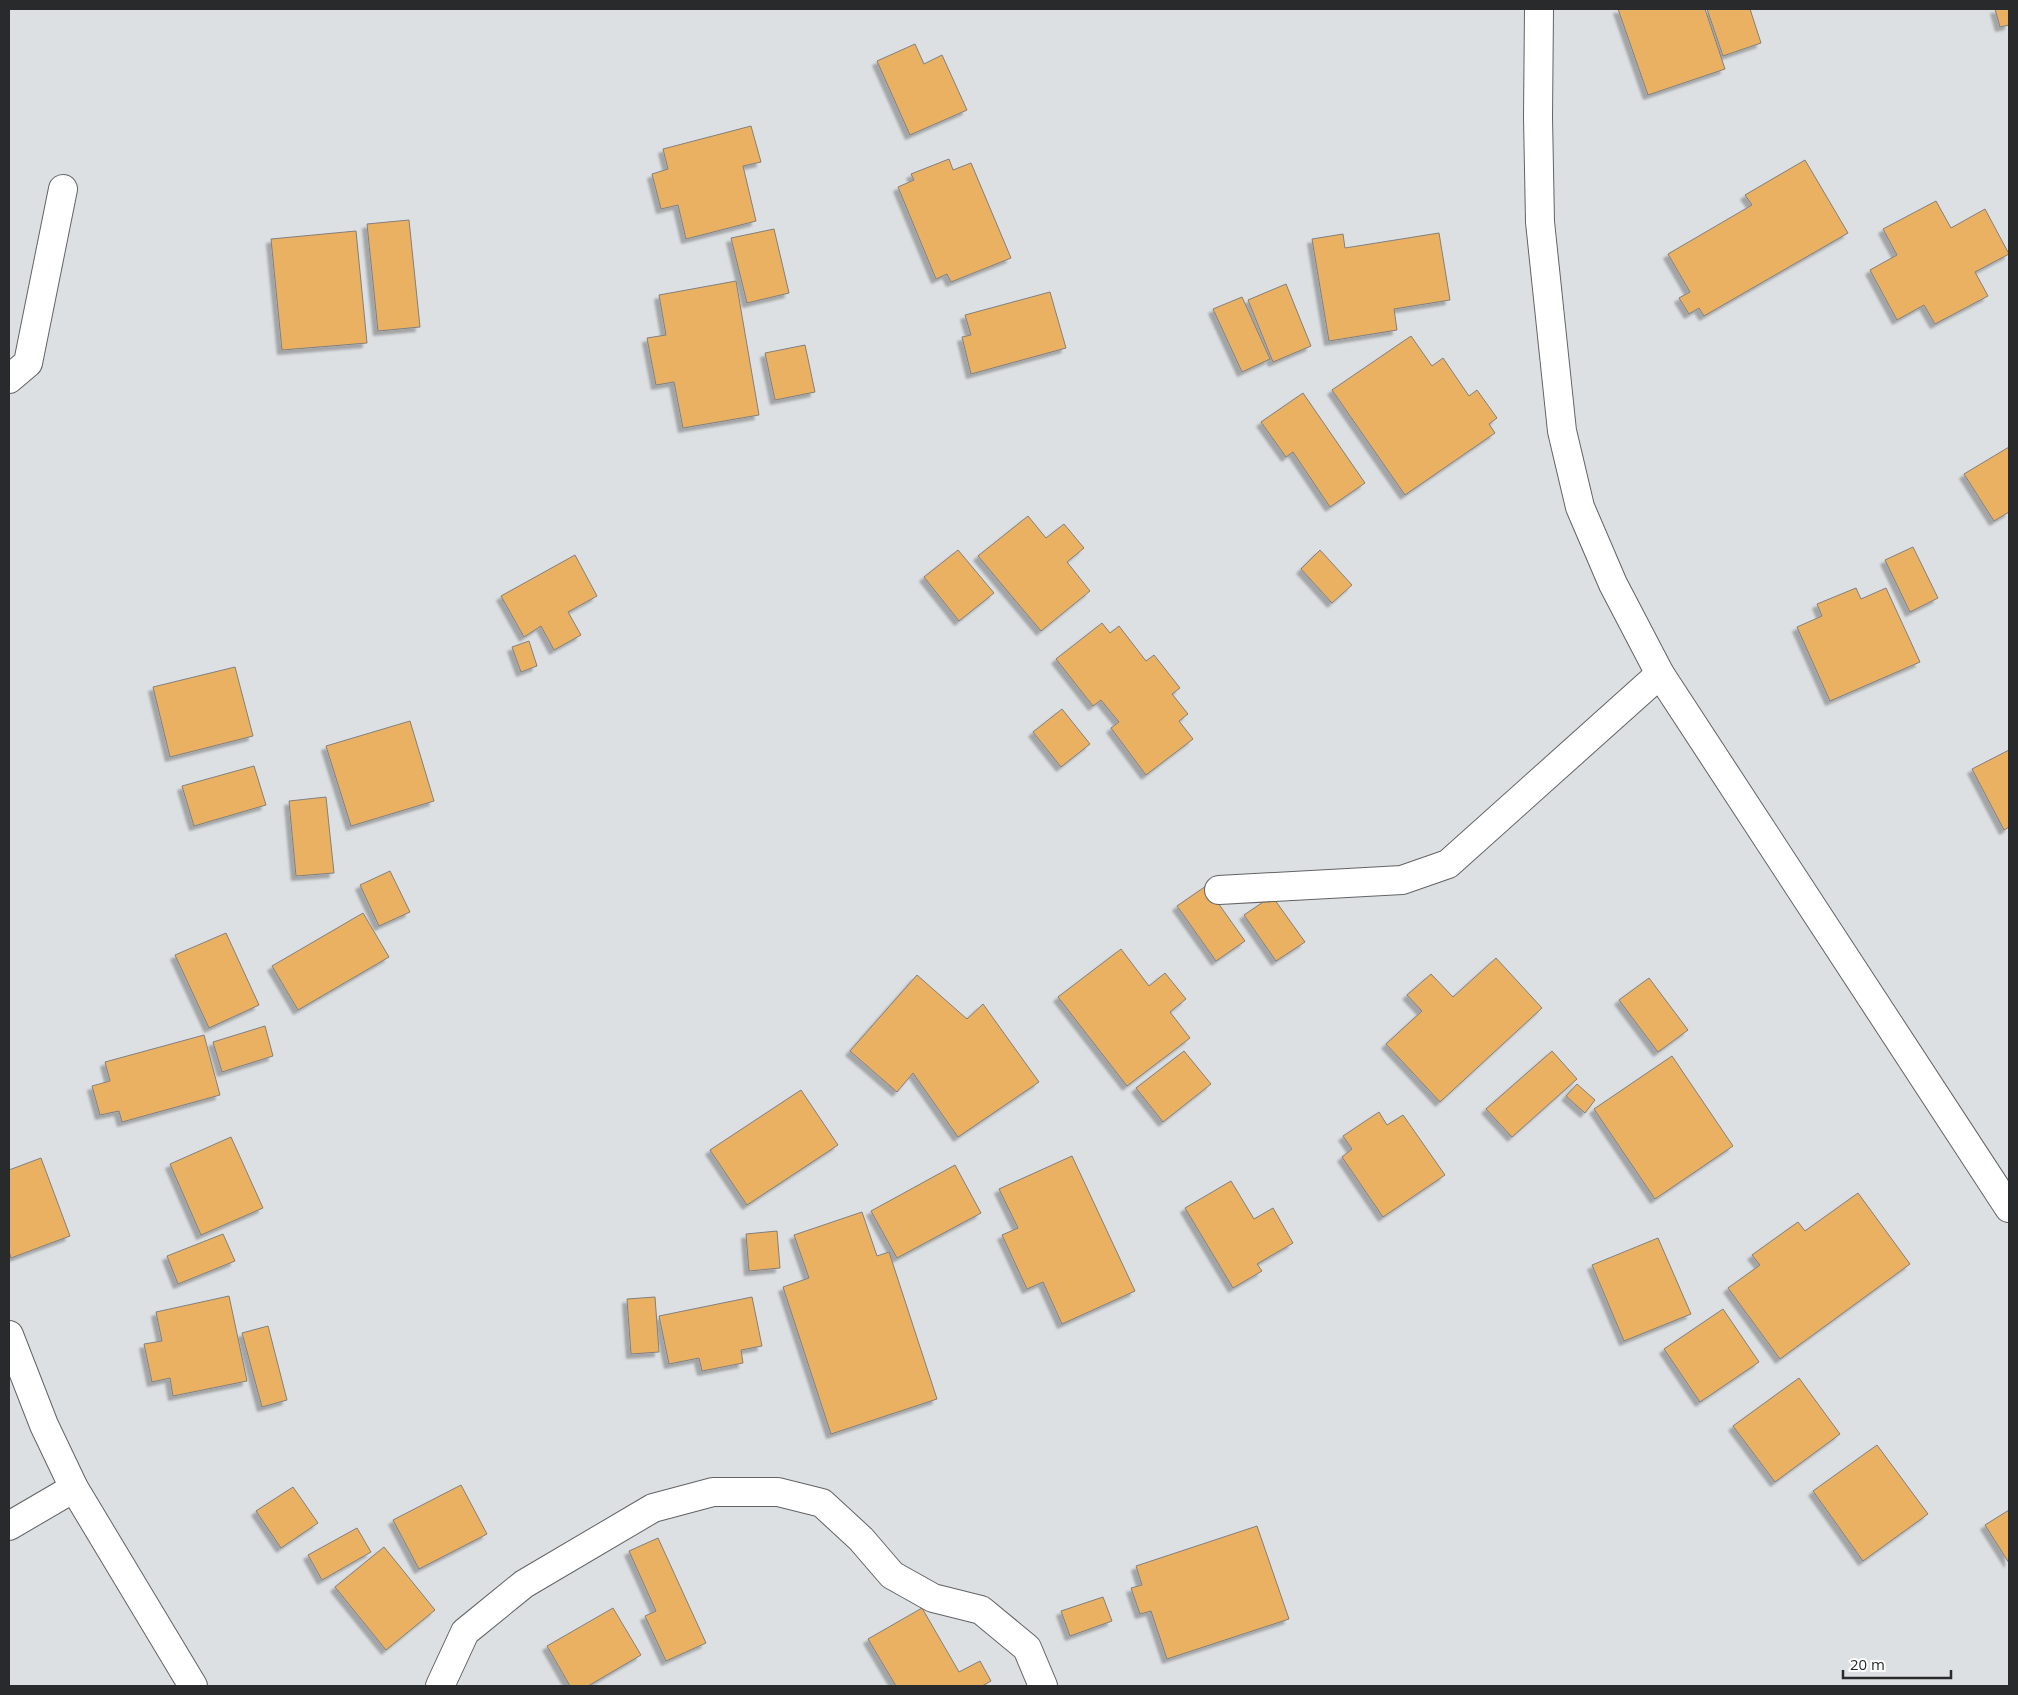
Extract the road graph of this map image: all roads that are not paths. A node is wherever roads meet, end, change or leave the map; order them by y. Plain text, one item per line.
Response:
1 (1539, 9) edge
2 (63, 189) dead end
3 (9, 379) edge
4 (1660, 674) junction
5 (1219, 890) dead end
6 (2009, 1208) edge
7 (9, 1335) edge
8 (74, 1488) junction
9 (9, 1526) edge
10 (194, 1686) edge
11 (440, 1686) edge
12 (1042, 1686) edge

1 - 4 street
2 - 3 street
4 - 5 street
4 - 6 street
7 - 8 street
8 - 9 street
8 - 10 street
11 - 12 street

